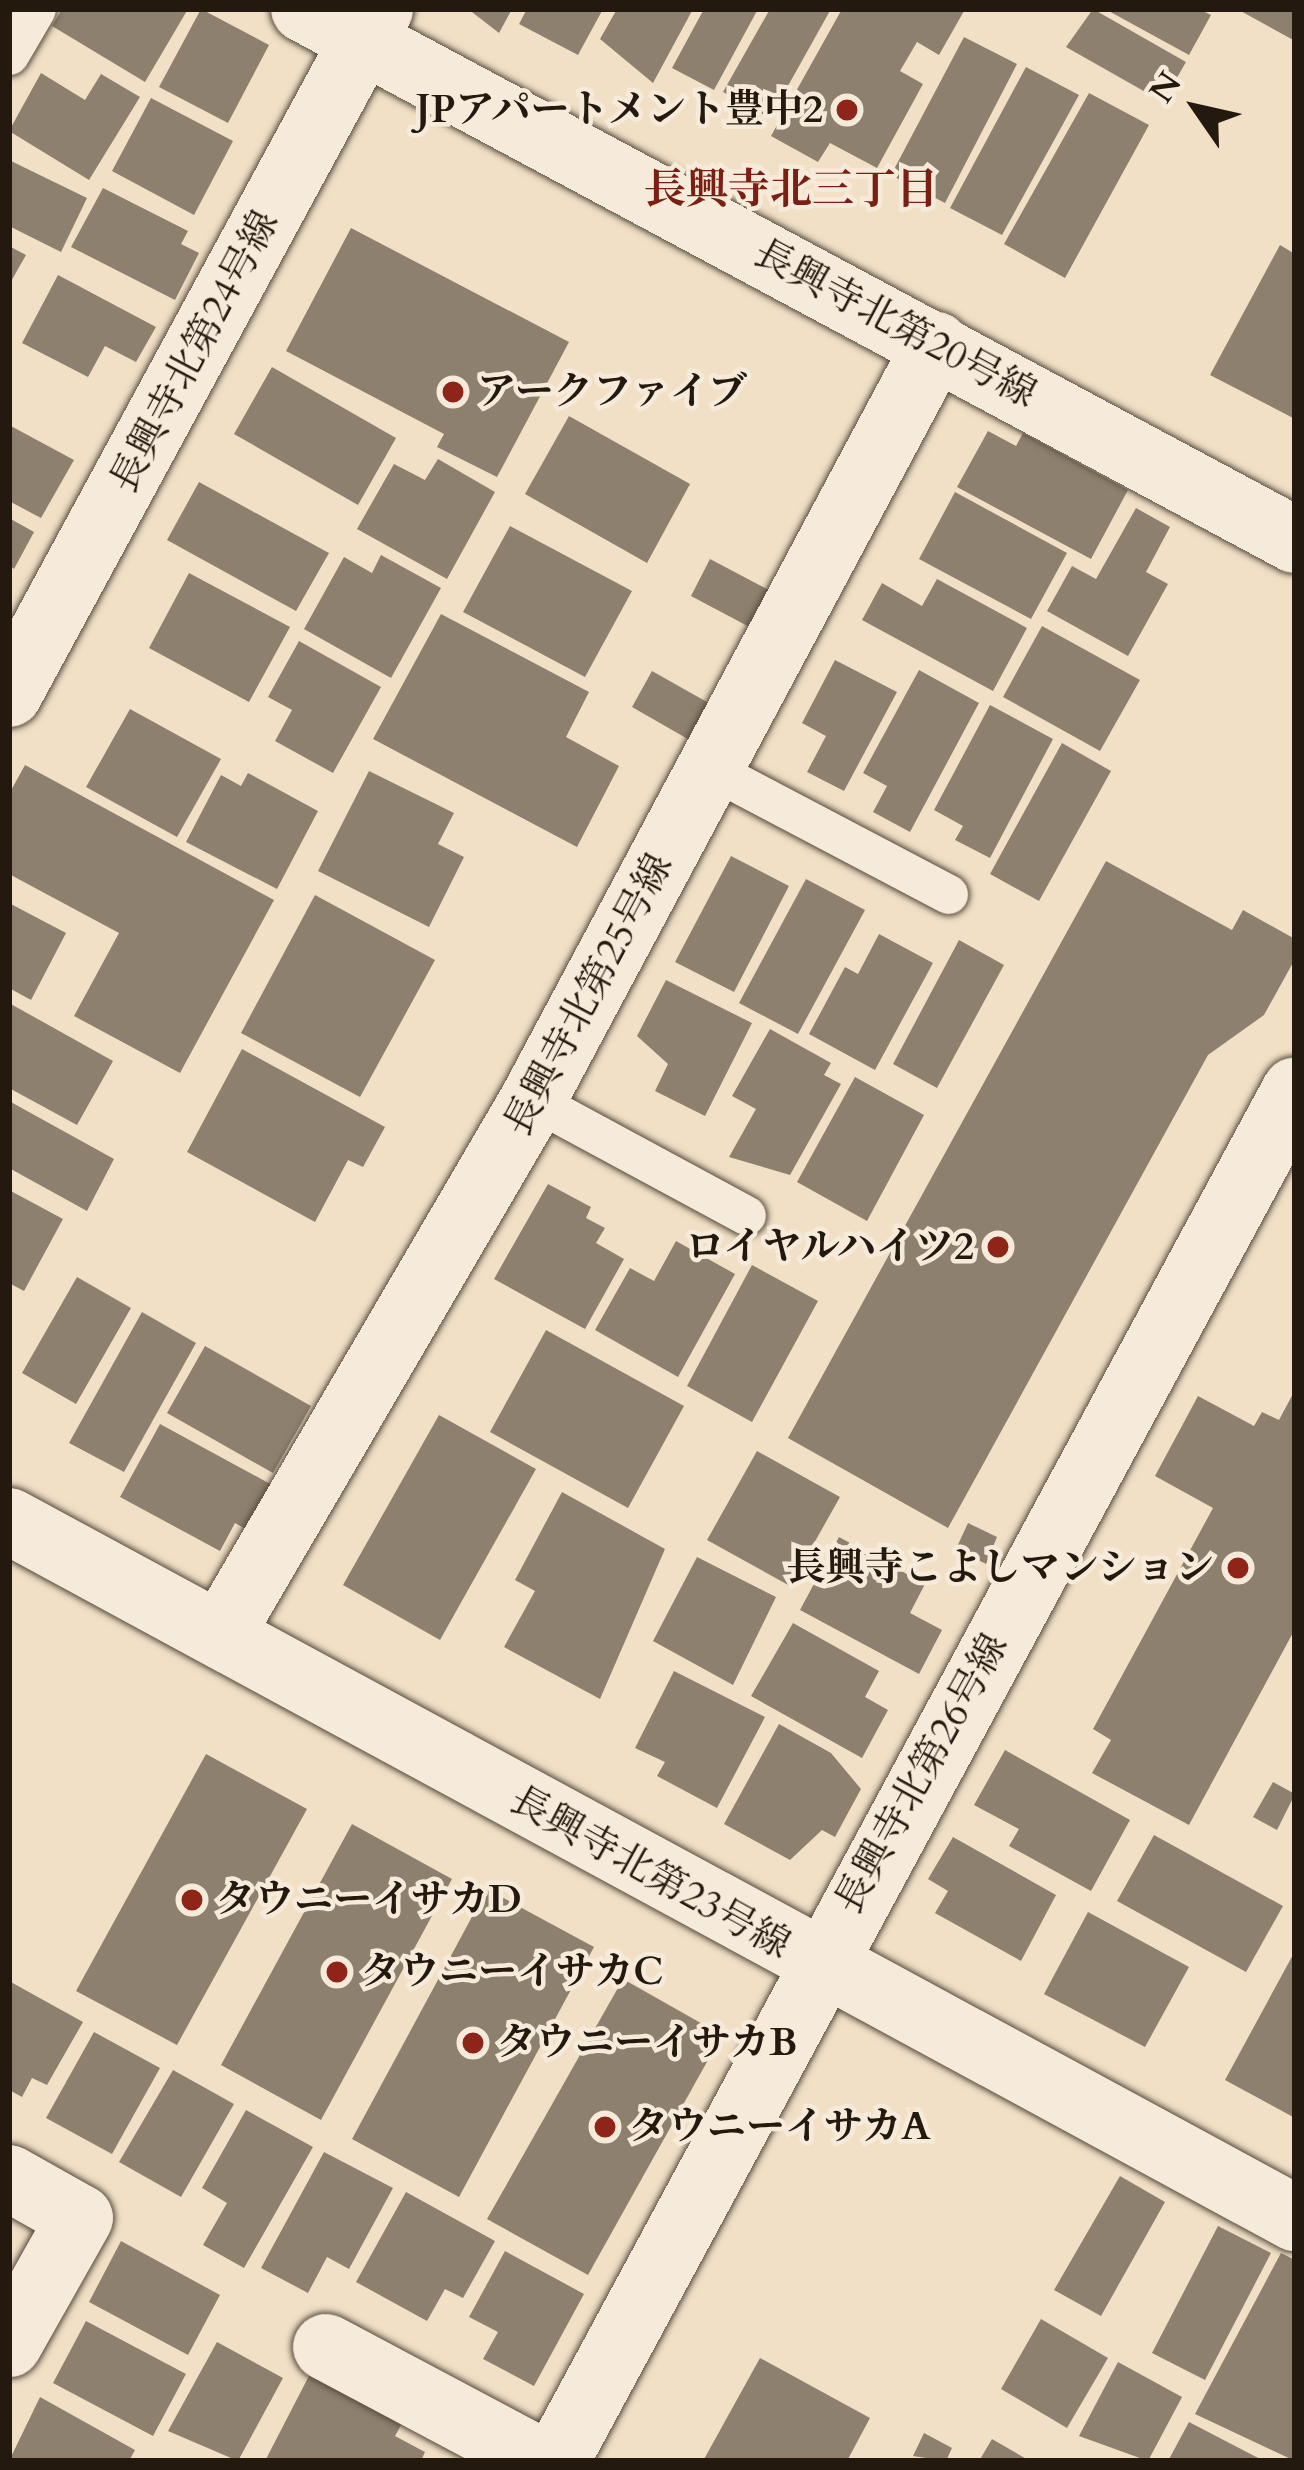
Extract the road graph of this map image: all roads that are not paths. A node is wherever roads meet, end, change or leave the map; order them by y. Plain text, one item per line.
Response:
1 (36, 9) edge
2 (304, 9) edge
3 (372, 25) edge
4 (9, 55) edge
5 (936, 345) junction
6 (1295, 540) edge
7 (11, 687) edge
8 (711, 769) junction
9 (948, 894) dead end
10 (1295, 1090) edge
11 (533, 1100) junction
12 (746, 1215) dead end
13 (9, 1521) edge
14 (221, 1634) junction
15 (818, 1966) junction
16 (9, 2178) edge
17 (1295, 2218) edge
18 (9, 2344) edge
19 (326, 2347) dead end
20 (540, 2461) edge
21 (556, 2461) edge

1 - 4 lane
2 - 3 street, 長興寺北第20号線
3 - 5 street, 長興寺北第20号線
3 - 7 street, 長興寺北第24号線
5 - 6 street, 長興寺北第20号線
5 - 8 street, 長興寺北第25号線
8 - 9 lane
8 - 11 street, 長興寺北第25号線
10 - 15 street, 長興寺北第26号線
11 - 12 lane
11 - 14 street, 長興寺北第25号線
13 - 14 street, 長興寺北第23号線
14 - 15 street, 長興寺北第23号線
15 - 17 street, 長興寺北第23号線
15 - 21 street, 長興寺北第26号線
16 - 18 street
19 - 20 street

